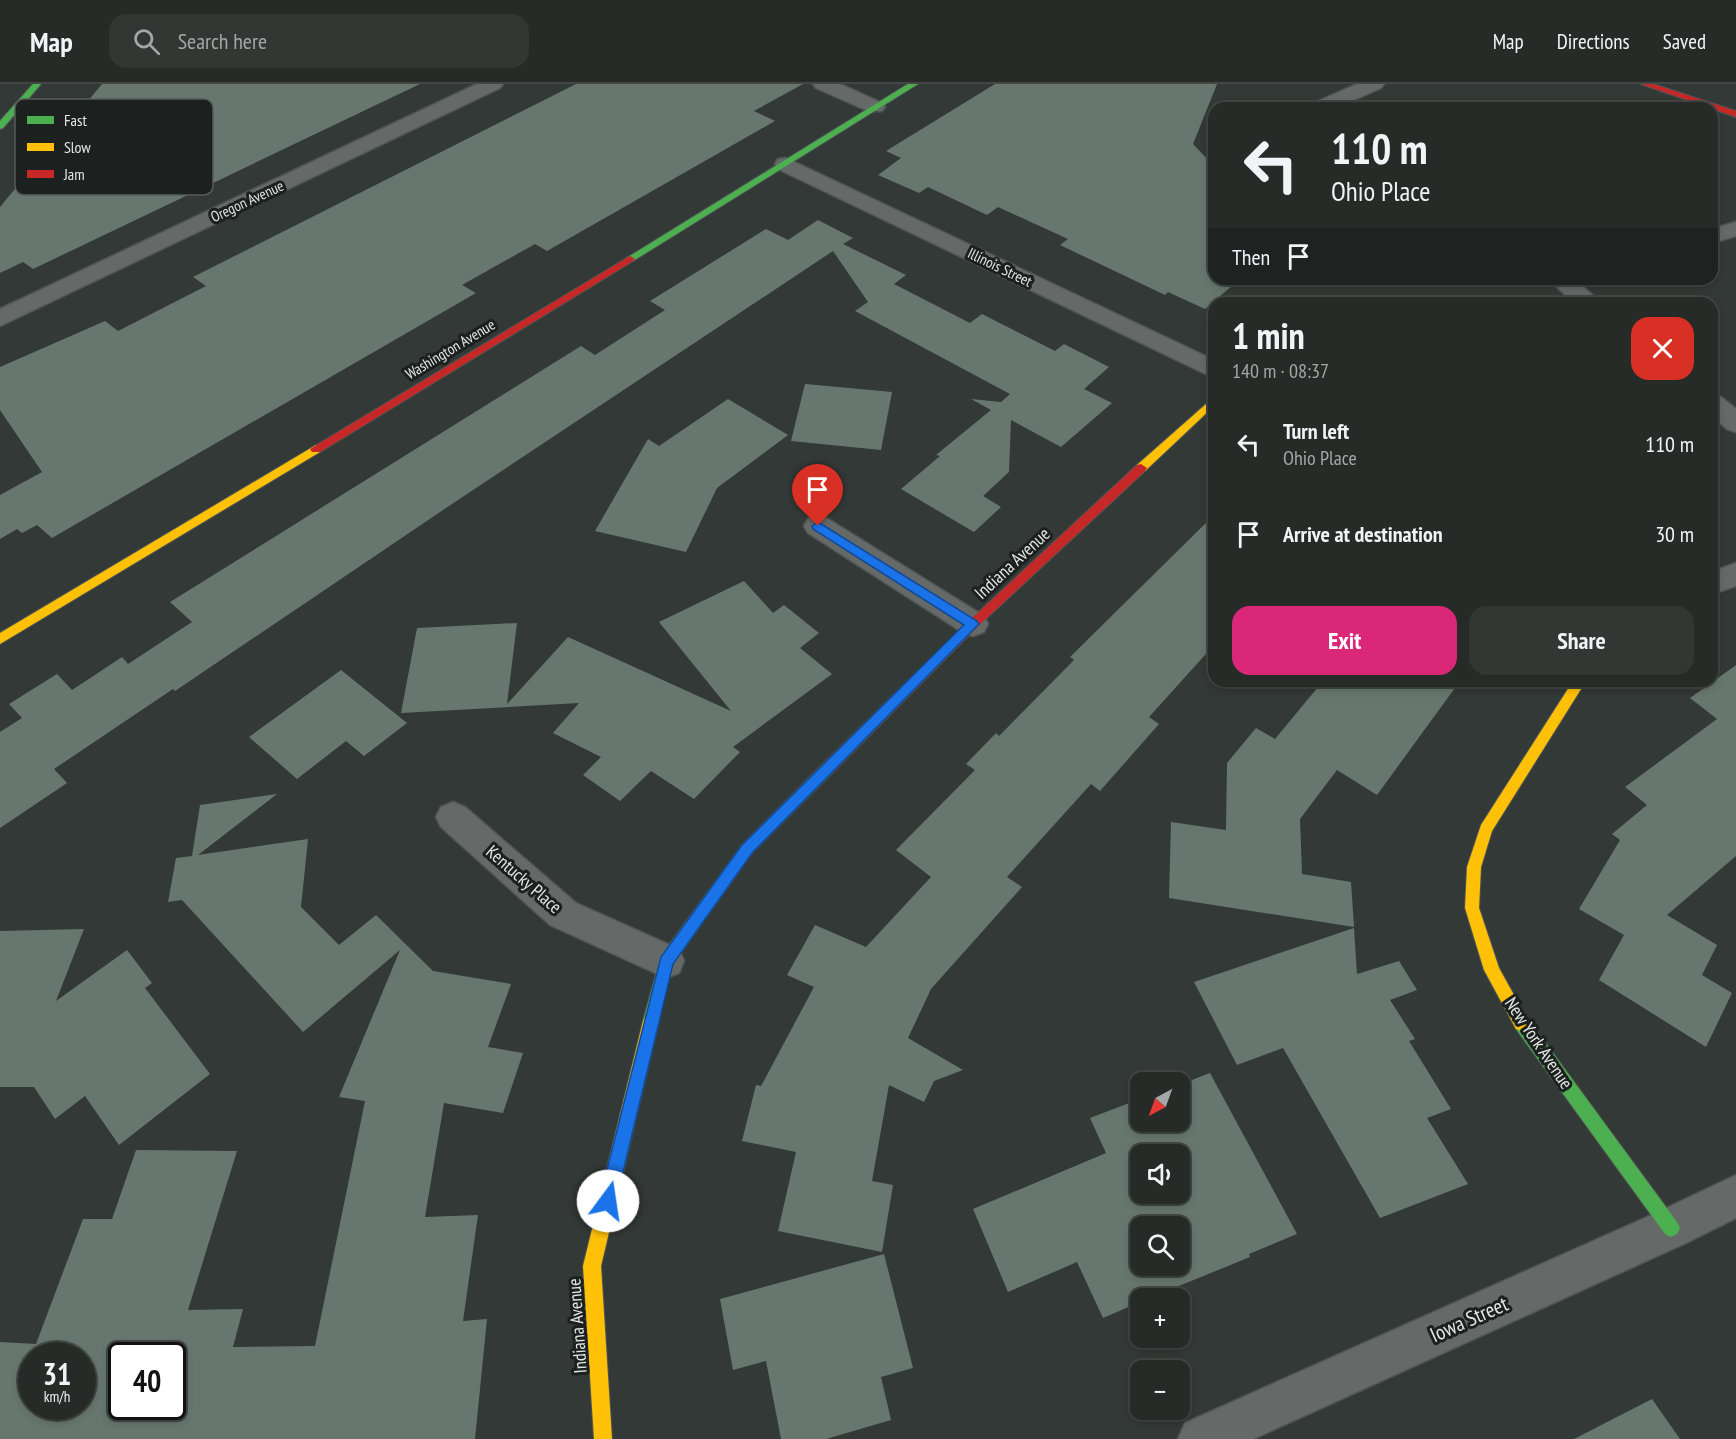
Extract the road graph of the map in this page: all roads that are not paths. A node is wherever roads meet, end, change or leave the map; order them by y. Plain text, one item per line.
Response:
1 (37, 84) edge
2 (494, 84) edge
3 (823, 84) edge
4 (914, 84) edge
5 (1374, 84) edge
6 (1645, 84) edge
7 (24, 99) edge
8 (1333, 102) edge
9 (1700, 102) edge
10 (876, 107) junction
11 (1718, 108) edge
12 (15, 109) edge
13 (1736, 114) edge
14 (0, 126) edge
15 (786, 164) junction
16 (1736, 229) edge
17 (1718, 234) edge
18 (1567, 285) edge
19 (1582, 297) edge
20 (0, 318) edge
21 (1208, 367) edge
22 (1208, 406) edge
23 (1718, 408) edge
24 (1736, 423) edge
25 (818, 526) dead end
26 (1736, 574) edge
27 (1718, 581) edge
28 (972, 624) junction
29 (0, 639) edge
30 (1576, 687) edge
31 (453, 817) dead end
32 (666, 962) junction
33 (1736, 1196) edge
34 (1671, 1228) junction
35 (603, 1439) edge
36 (1202, 1439) edge

1 - 7 street
2 - 20 street, Oregon Avenue
3 - 10 street
4 - 10 street, Washington Avenue
5 - 8 street
6 - 9 street
10 - 15 street, Washington Avenue
11 - 13 street
12 - 14 street
15 - 21 street, Illinois Street
15 - 29 street, Washington Avenue
16 - 17 street
18 - 19 street
22 - 28 street, Indiana Avenue
23 - 24 street
25 - 28 street
26 - 27 street
28 - 32 street, Indiana Avenue
30 - 34 street, New York Avenue
31 - 32 street, Kentucky Place
32 - 35 street, Indiana Avenue
33 - 34 street, Iowa Street
34 - 36 street, Iowa Street

